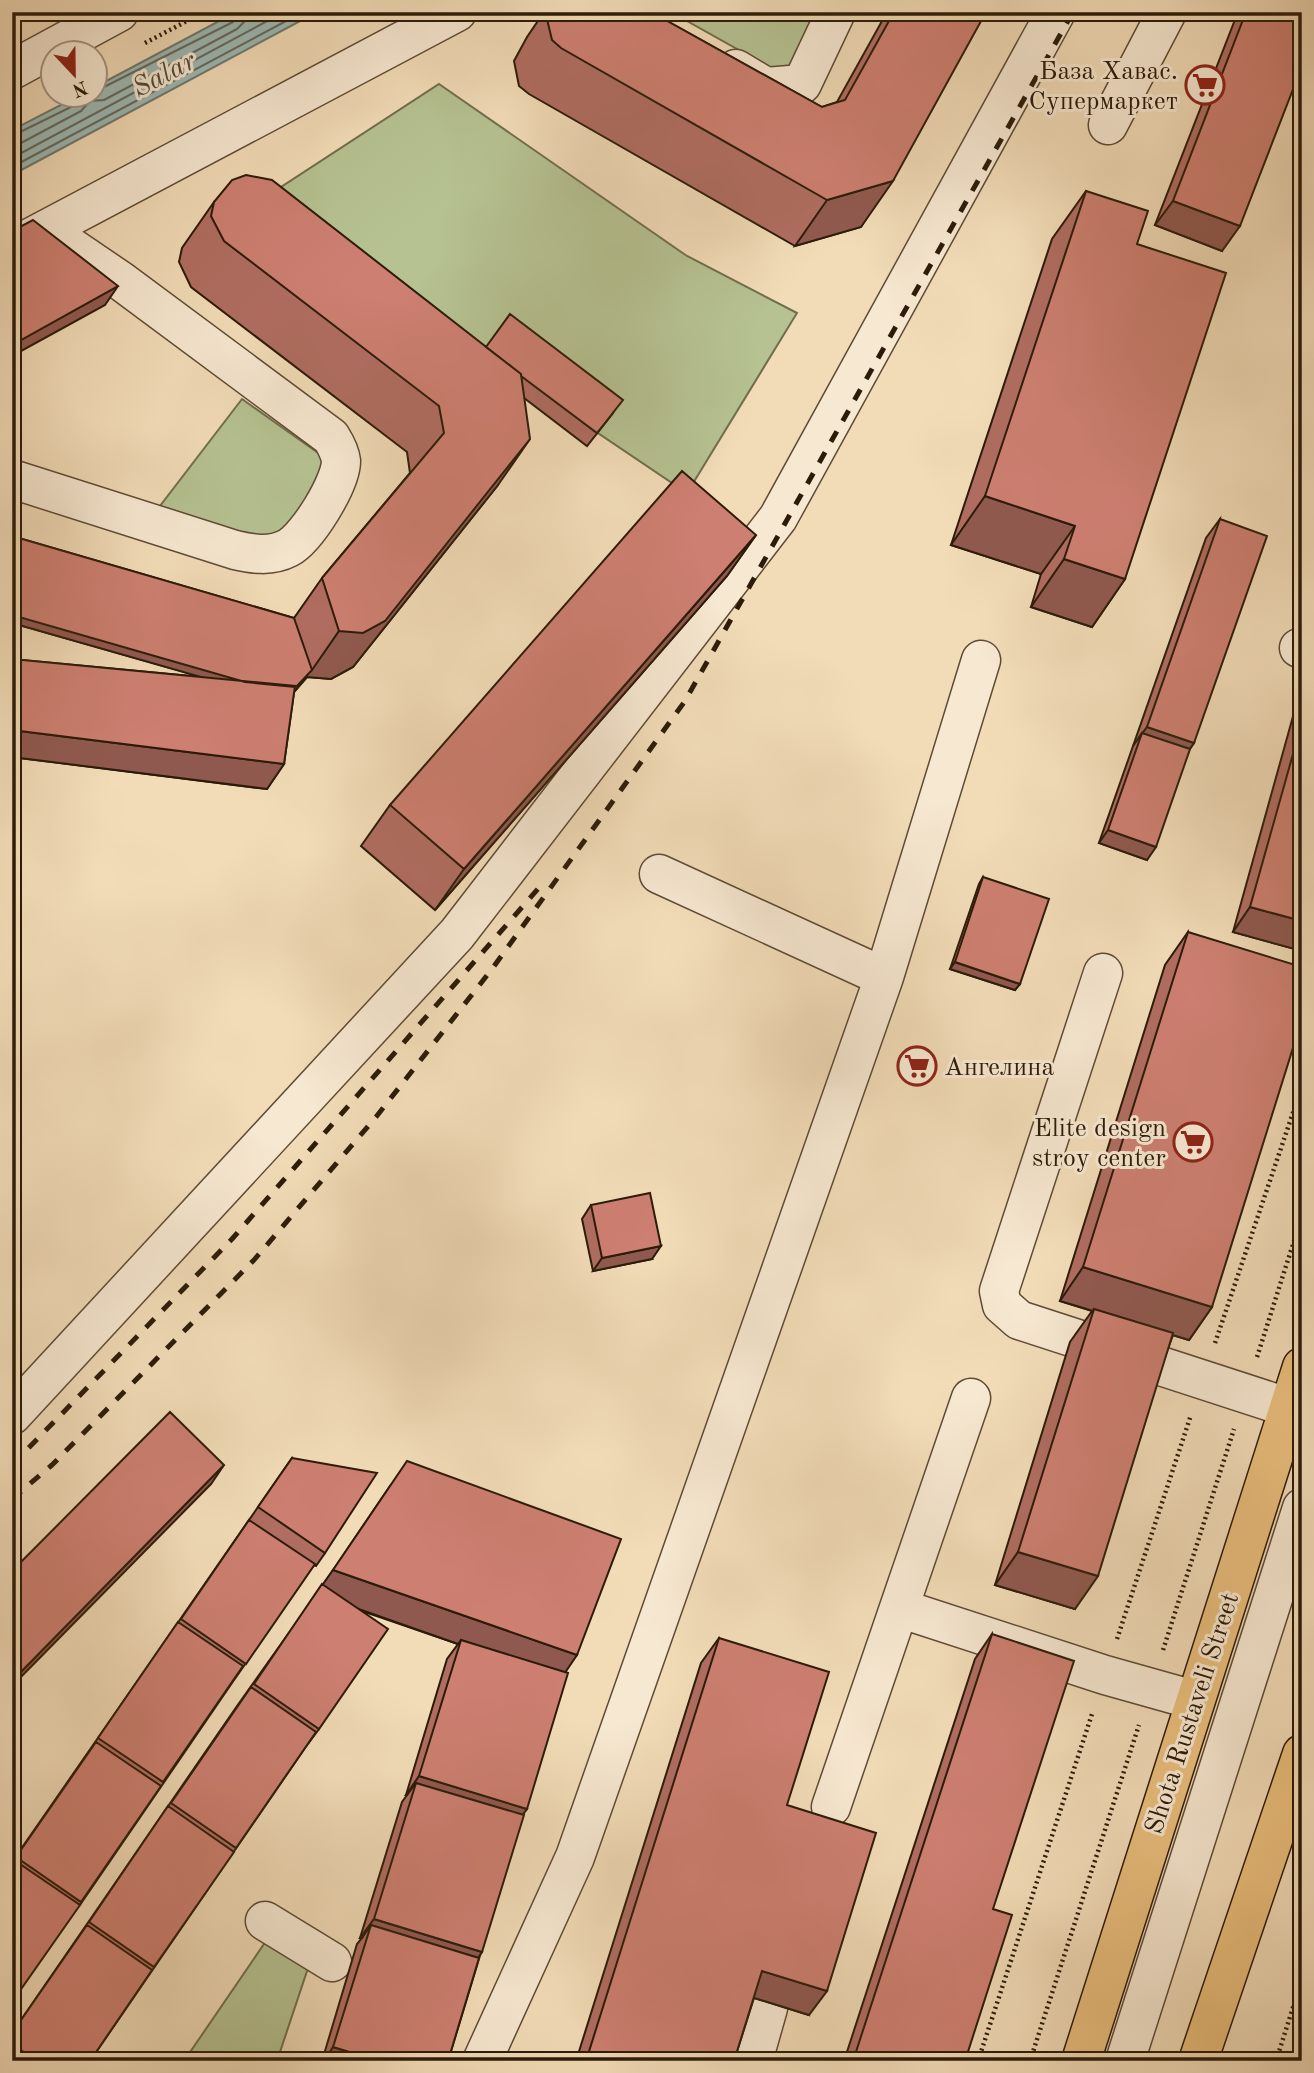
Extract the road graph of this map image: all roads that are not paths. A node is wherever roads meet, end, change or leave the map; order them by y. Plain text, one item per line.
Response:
1 (119, 12) edge
2 (457, 12) edge
3 (836, 12) edge
4 (1056, 12) edge
5 (1167, 12) edge
6 (709, 53) edge
7 (12, 70) edge
8 (1108, 125) dead end
9 (12, 479) edge
10 (981, 660) dead end
11 (659, 874) dead end
12 (1103, 973) dead end
13 (884, 977) junction
14 (1302, 1367) edge
15 (971, 1398) dead end
16 (1290, 1408) junction
17 (12, 1415) edge
18 (1302, 1508) edge
19 (1302, 1589) edge
20 (899, 1608) junction
21 (1194, 1700) junction
22 (1300, 1765) edge
23 (831, 1807) dead end
24 (265, 1920) dead end
25 (332, 1962) dead end
26 (768, 2008) edge
27 (482, 2061) edge
28 (753, 2061) edge
29 (1081, 2061) edge
30 (1125, 2061) edge
31 (1149, 2061) edge
32 (1198, 2061) edge

1 - 7 lane
2 - 9 lane
3 - 6 lane
4 - 17 lane
5 - 8 lane
10 - 13 lane
11 - 13 lane
12 - 16 lane
13 - 27 lane
14 - 16 main road, Shota Rustaveli Street
15 - 20 lane
16 - 21 main road, Shota Rustaveli Street
18 - 30 lane
19 - 31 lane
20 - 21 lane
20 - 23 lane
21 - 29 main road, Shota Rustaveli Street
22 - 32 main road
24 - 25 lane
26 - 28 lane

